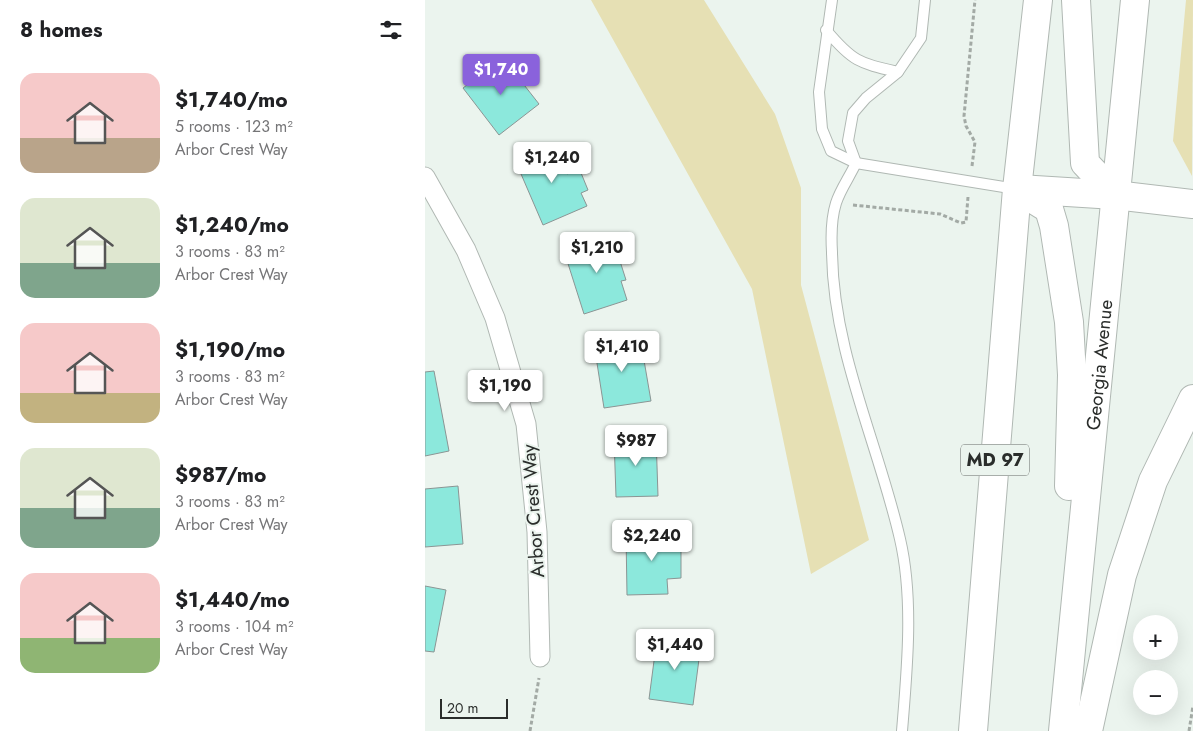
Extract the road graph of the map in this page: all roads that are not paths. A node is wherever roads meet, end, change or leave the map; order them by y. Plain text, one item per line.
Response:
1 (832, 0) edge
2 (925, 0) edge
3 (1038, 0) edge
4 (1076, 0) edge
5 (1135, 0) edge
6 (826, 30) junction
7 (898, 72) junction
8 (856, 163) junction
9 (425, 177) edge
10 (1017, 189) junction
11 (1115, 195) junction
12 (1193, 204) edge
13 (1193, 400) edge
14 (540, 657) road end
15 (901, 731) edge
16 (973, 731) edge
17 (1063, 731) edge
18 (1088, 731) edge

1 - 6 lane
2 - 7 lane
3 - 10 main road, MD 97
4 - 11 main road
5 - 11 main road, Georgia Avenue
6 - 7 lane
6 - 8 lane
7 - 8 lane
8 - 10 lane
8 - 15 lane
9 - 14 street, Arbor Crest Way
10 - 11 main road
10 - 16 main road, MD 97
10 - 17 main road
11 - 12 main road
11 - 17 main road, Georgia Avenue
13 - 18 main road

